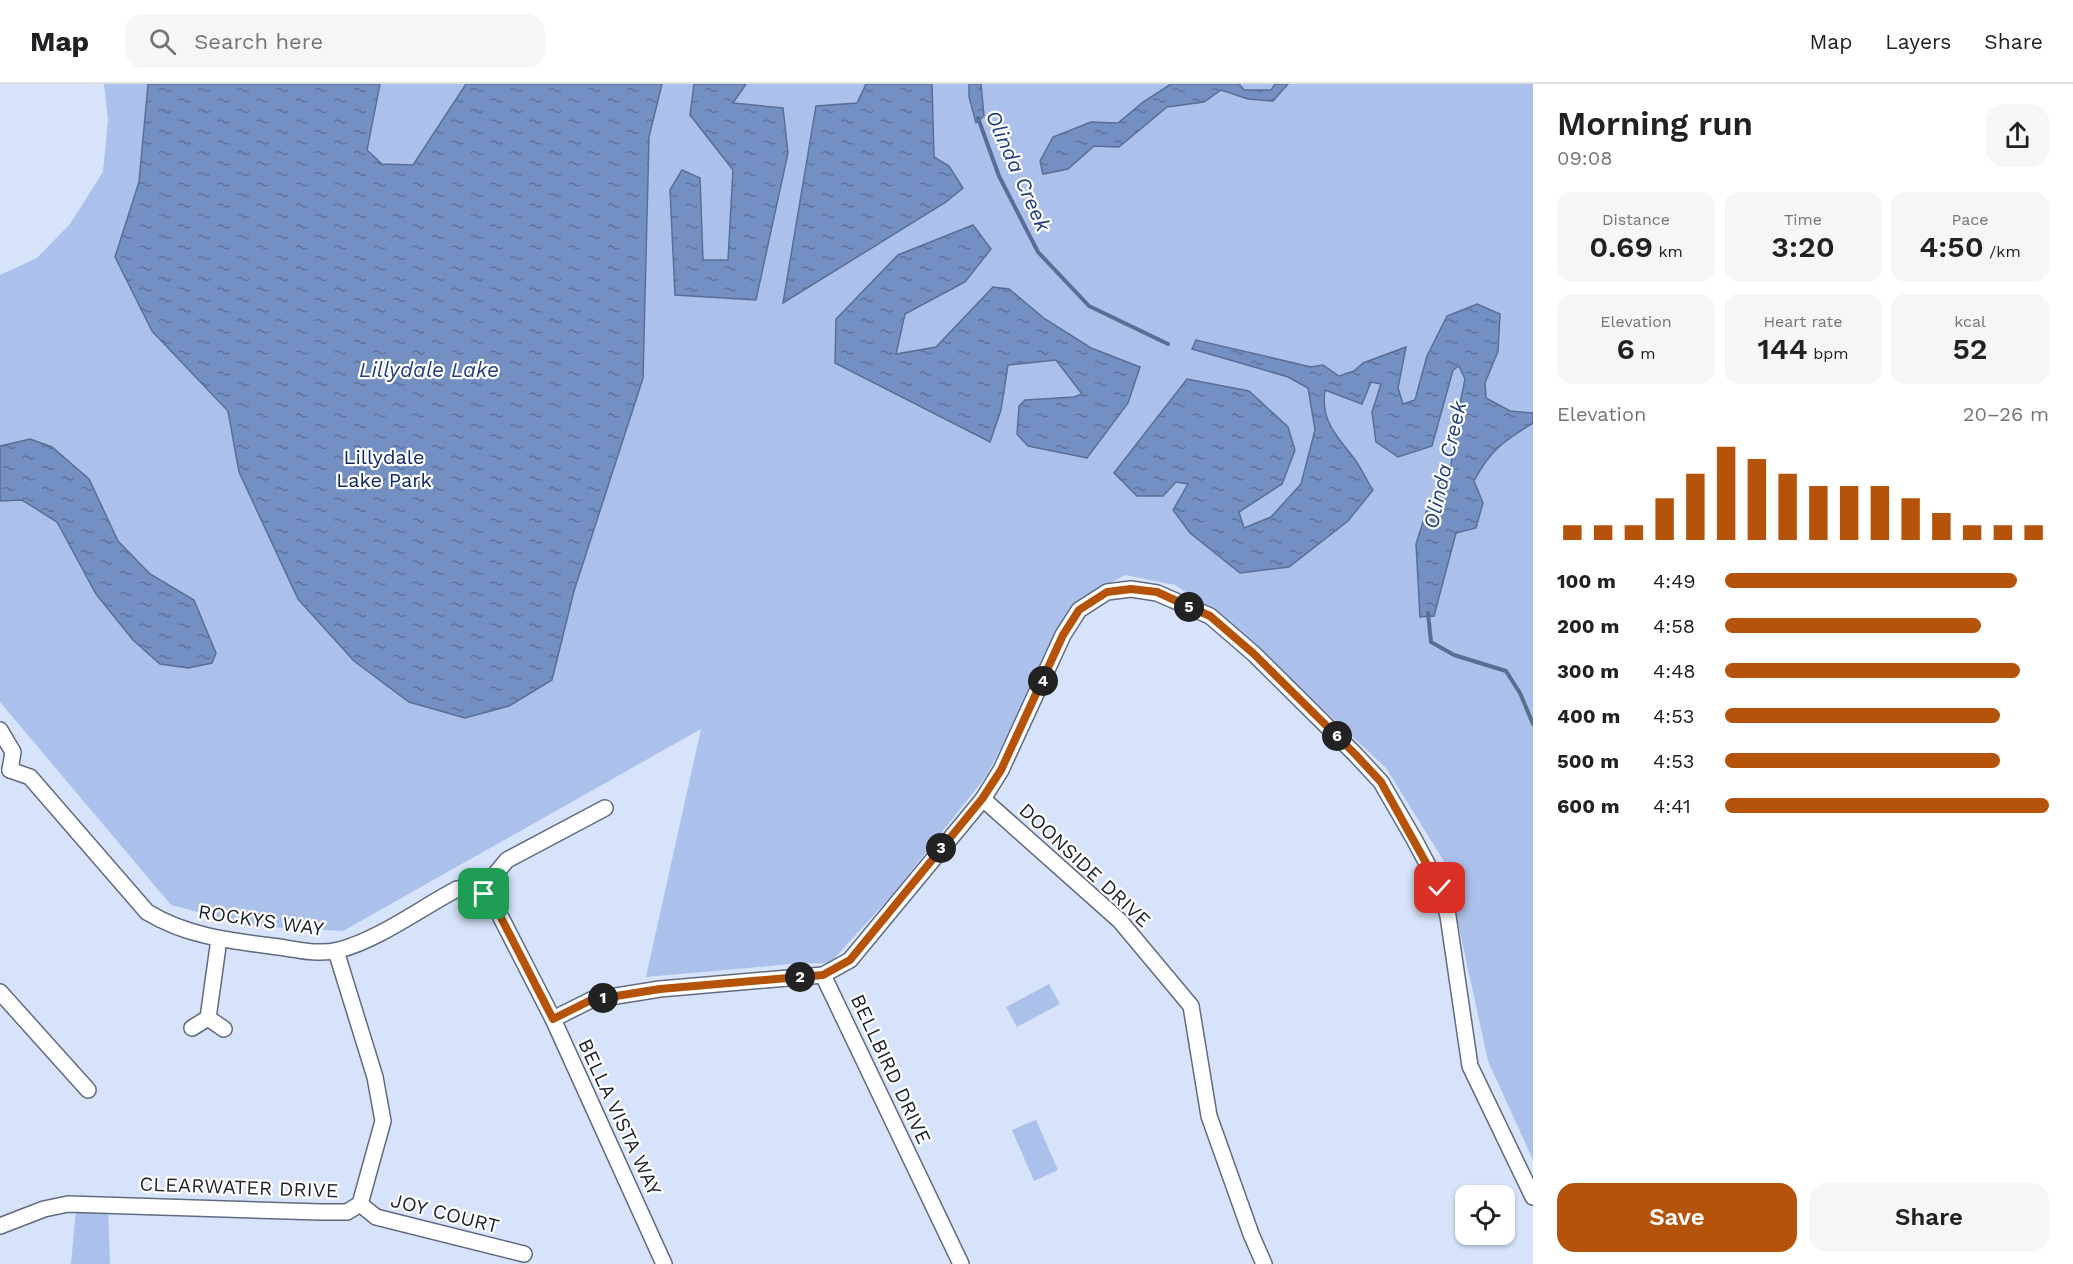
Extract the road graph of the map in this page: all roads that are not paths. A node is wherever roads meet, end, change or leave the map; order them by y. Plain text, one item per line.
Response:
1 (0, 730) edge
2 (5, 772) edge
3 (982, 799) junction
4 (605, 808) dead end
5 (484, 894) junction
6 (219, 939) junction
7 (336, 951) junction
8 (823, 975) junction
9 (0, 992) edge
10 (208, 1018) junction
11 (553, 1019) junction
12 (192, 1028) dead end
13 (224, 1029) dead end
14 (88, 1090) dead end
15 (1533, 1197) edge
16 (360, 1204) junction
17 (0, 1226) edge
18 (524, 1254) dead end
19 (664, 1264) edge
20 (961, 1264) edge
21 (1264, 1264) edge

1 - 2 street, ROCKYS WAY
2 - 6 street, ROCKYS WAY
3 - 8 street
3 - 15 street
3 - 21 street, DOONSIDE DRIVE
4 - 5 street
5 - 7 street, ROCKYS WAY
5 - 11 street, BELLA VISTA WAY
6 - 7 street, ROCKYS WAY
6 - 10 street
7 - 16 street, CLEARWATER DRIVE
8 - 11 street
8 - 20 street, BELLBIRD DRIVE
9 - 14 street
10 - 12 street
10 - 13 street
11 - 19 street, BELLA VISTA WAY
16 - 17 street, CLEARWATER DRIVE
16 - 18 street, JOY COURT

